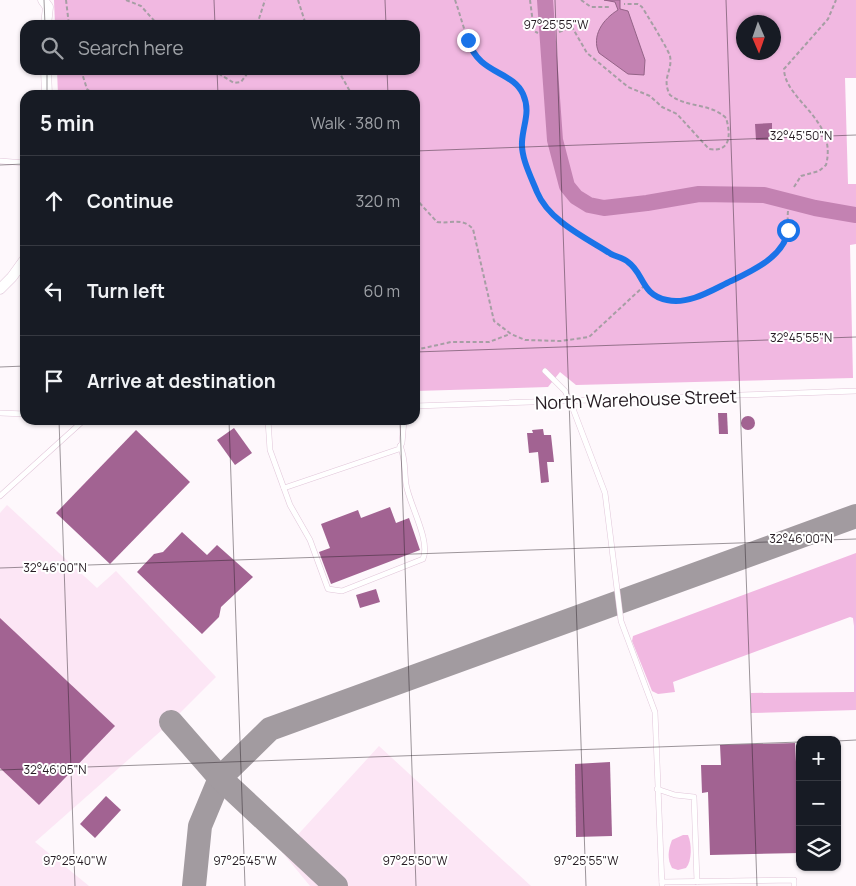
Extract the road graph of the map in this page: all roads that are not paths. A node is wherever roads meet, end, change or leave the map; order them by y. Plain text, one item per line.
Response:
1 (43, 0) edge
2 (47, 20) edge
3 (46, 75) edge
4 (47, 90) edge
5 (0, 161) edge
6 (20, 163) edge
7 (20, 266) edge
8 (0, 289) edge
9 (545, 371) dead end
10 (856, 391) edge
11 (570, 401) junction
12 (420, 406) edge
13 (0, 413) edge
14 (20, 414) edge
15 (78, 425) edge
16 (268, 425) edge
17 (403, 425) edge
18 (400, 446) junction
19 (284, 488) junction
20 (0, 496) edge
21 (657, 789) junction
22 (697, 882) junction
23 (662, 884) edge
24 (794, 886) edge

1 - 2 street
3 - 4 street
5 - 6 lane
7 - 8 street
9 - 11 lane
10 - 11 lane, North Warehouse Street
11 - 12 lane, North Warehouse Street
11 - 21 lane
13 - 14 lane
15 - 20 lane
16 - 19 lane
17 - 18 lane
18 - 19 lane
18 - 19 lane
21 - 22 lane
21 - 23 lane
22 - 23 lane
22 - 24 lane

